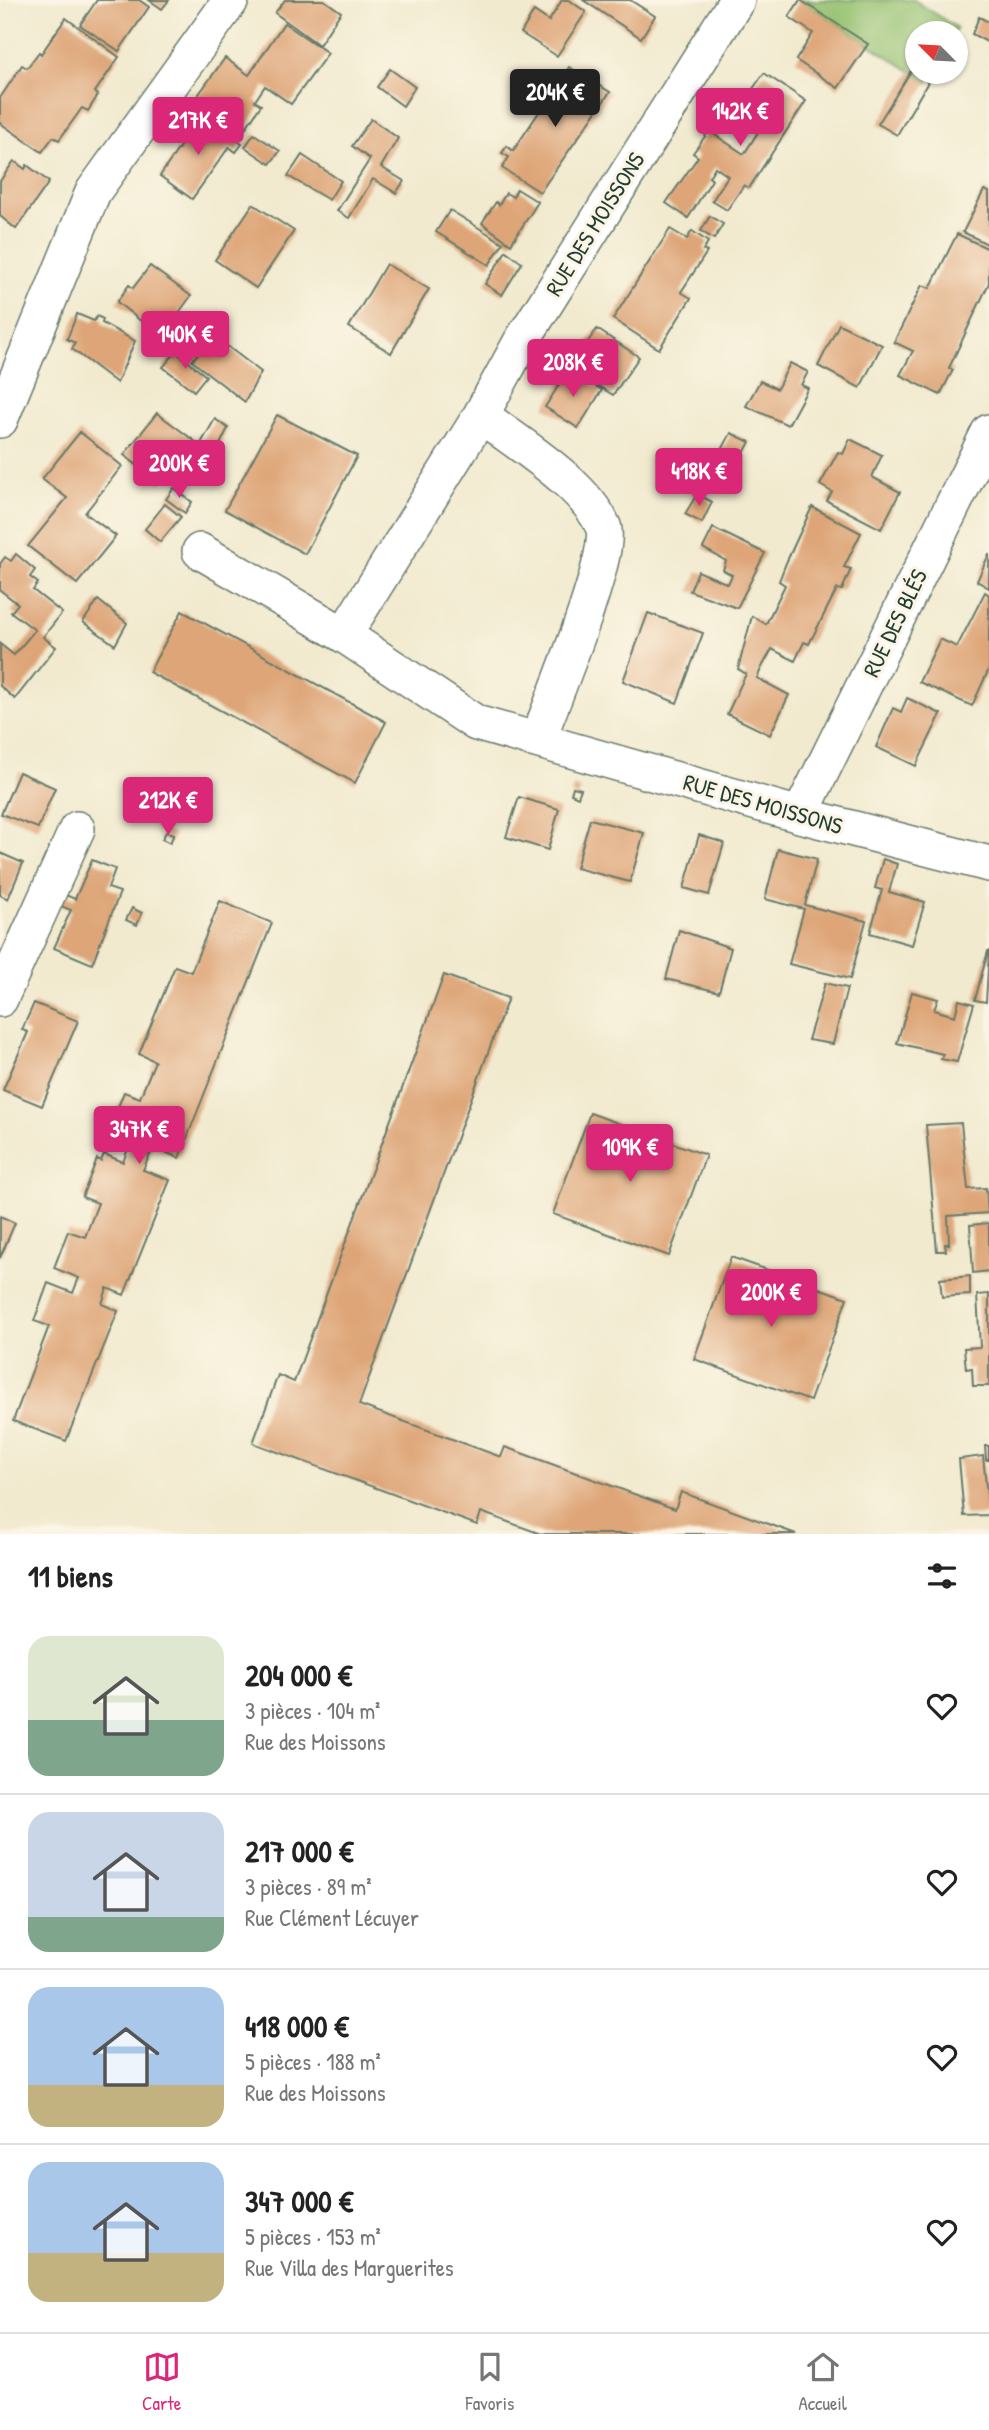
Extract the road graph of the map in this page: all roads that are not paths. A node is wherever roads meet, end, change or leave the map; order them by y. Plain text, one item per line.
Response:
1 (231, 0) edge
2 (737, 0) edge
3 (481, 415) junction
4 (0, 420) edge
5 (989, 432) edge
6 (200, 551) dead end
7 (344, 635) junction
8 (538, 739) junction
9 (800, 815) junction
10 (77, 829) dead end
11 (989, 864) edge
12 (0, 999) edge

1 - 4 street
2 - 3 street, RUE DES MOISSONS
3 - 7 street, RUE DES MOISSONS
3 - 8 street
5 - 9 street, RUE DES BLÉS
6 - 7 street, RUE DES MOISSONS
7 - 8 street, RUE DES MOISSONS
8 - 9 street, RUE DES MOISSONS
9 - 11 street, RUE DES MOISSONS
10 - 12 street

